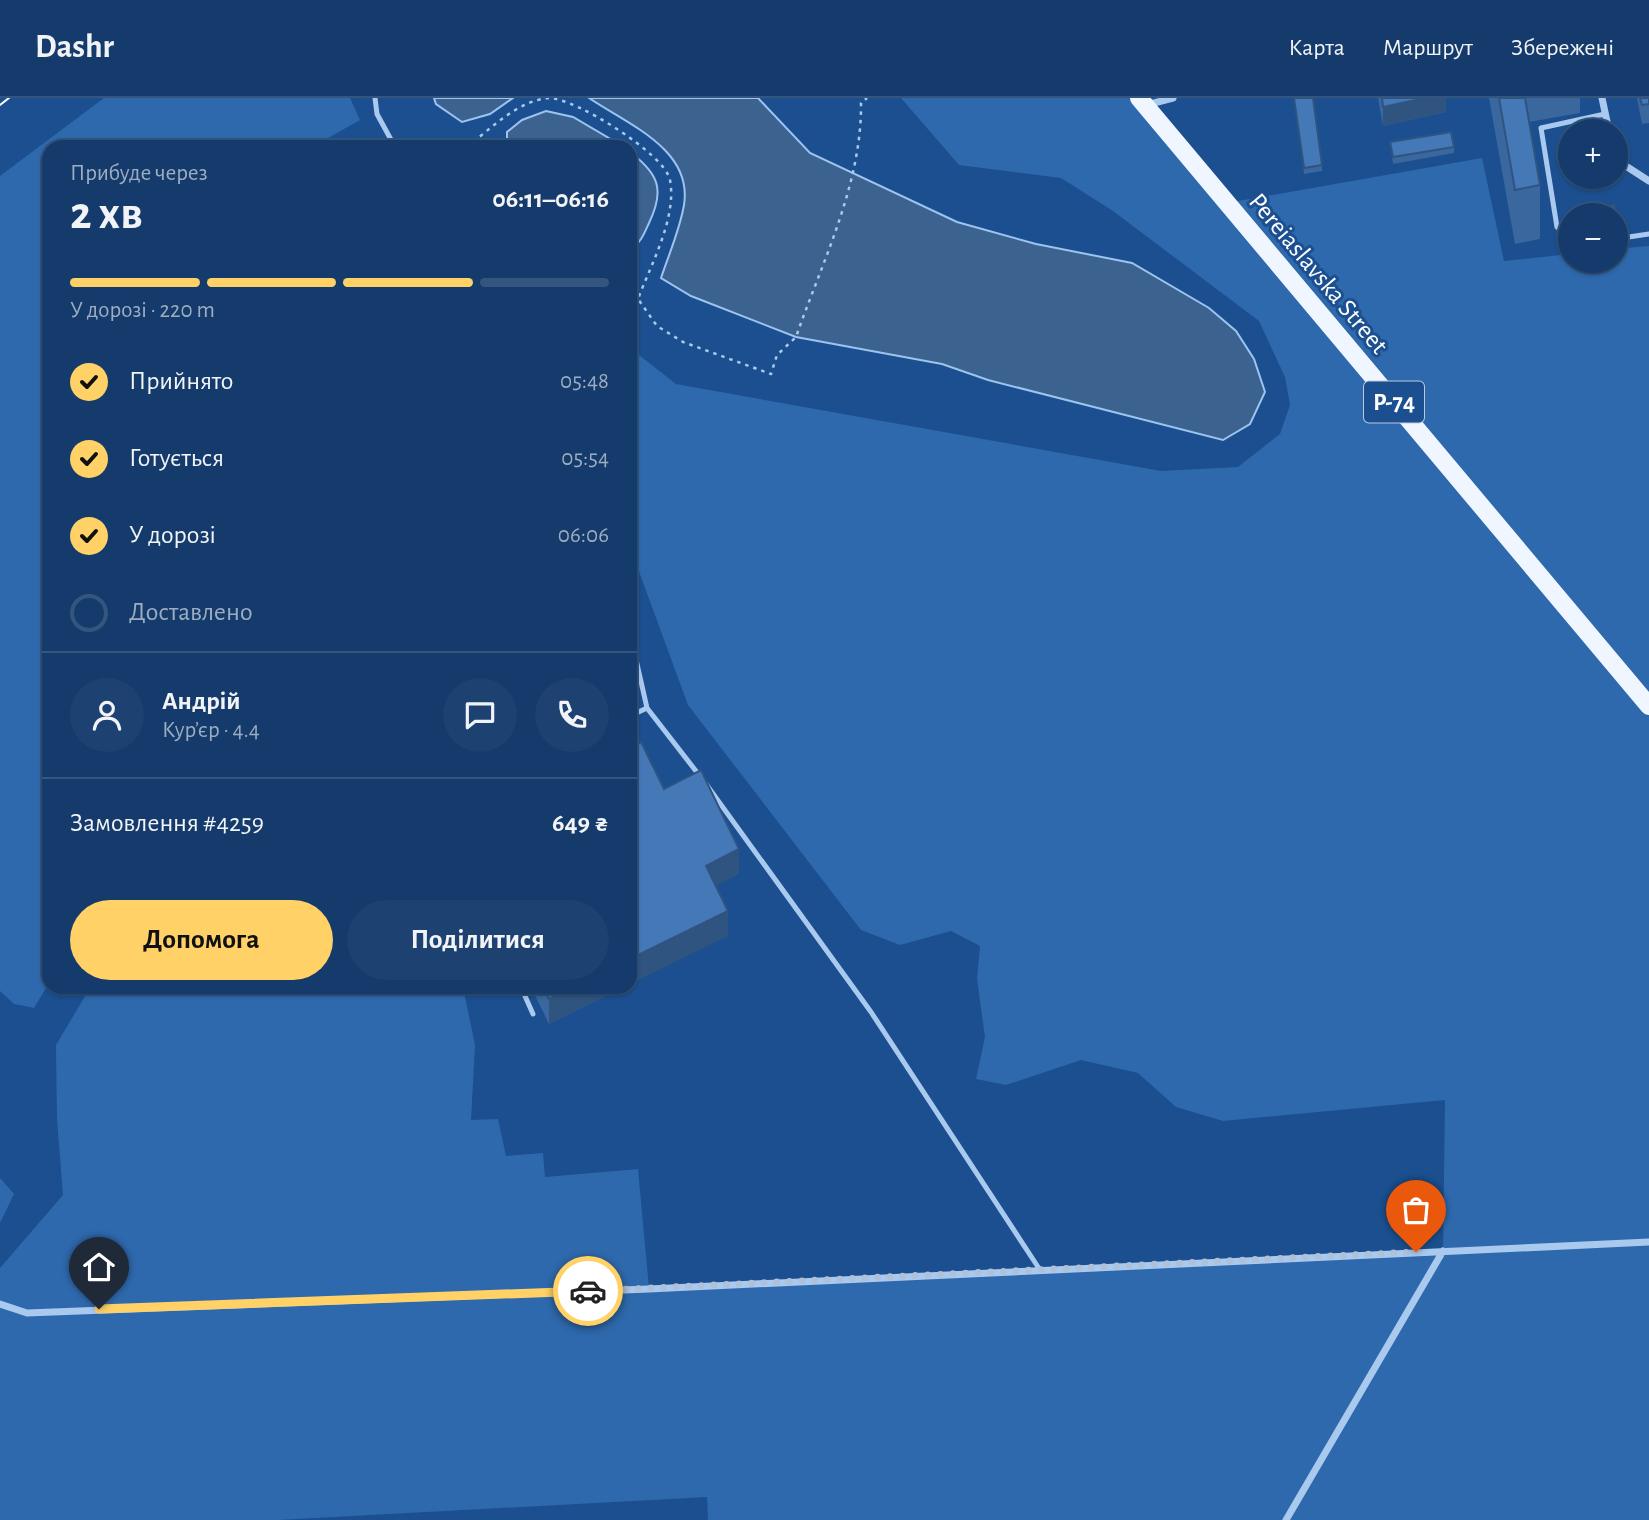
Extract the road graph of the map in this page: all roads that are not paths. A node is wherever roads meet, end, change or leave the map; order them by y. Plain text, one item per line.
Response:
1 (375, 98) edge
2 (1173, 98) edge
3 (1602, 98) edge
4 (1142, 102) edge
5 (1605, 114) junction
6 (1606, 119) edge
7 (391, 140) edge
8 (1628, 167) edge
9 (1649, 181) edge
10 (1558, 228) edge
11 (1649, 234) edge
12 (1628, 237) edge
13 (637, 664) edge
14 (1649, 706) edge
15 (647, 708) junction
16 (637, 713) edge
17 (524, 994) edge
18 (533, 1014) dead end
19 (1649, 1241) edge
20 (1443, 1251) junction
21 (1040, 1270) junction
22 (0, 1304) edge
23 (1286, 1520) edge

1 - 7 lane
2 - 4 street
3 - 5 street
4 - 14 main road, Pereiaslavska Street / Р-74
5 - 6 street
5 - 10 lane
8 - 9 street
11 - 12 lane
13 - 15 lane
15 - 16 lane
15 - 21 lane
17 - 18 lane
19 - 20 street
20 - 21 street
20 - 23 street
21 - 22 street

